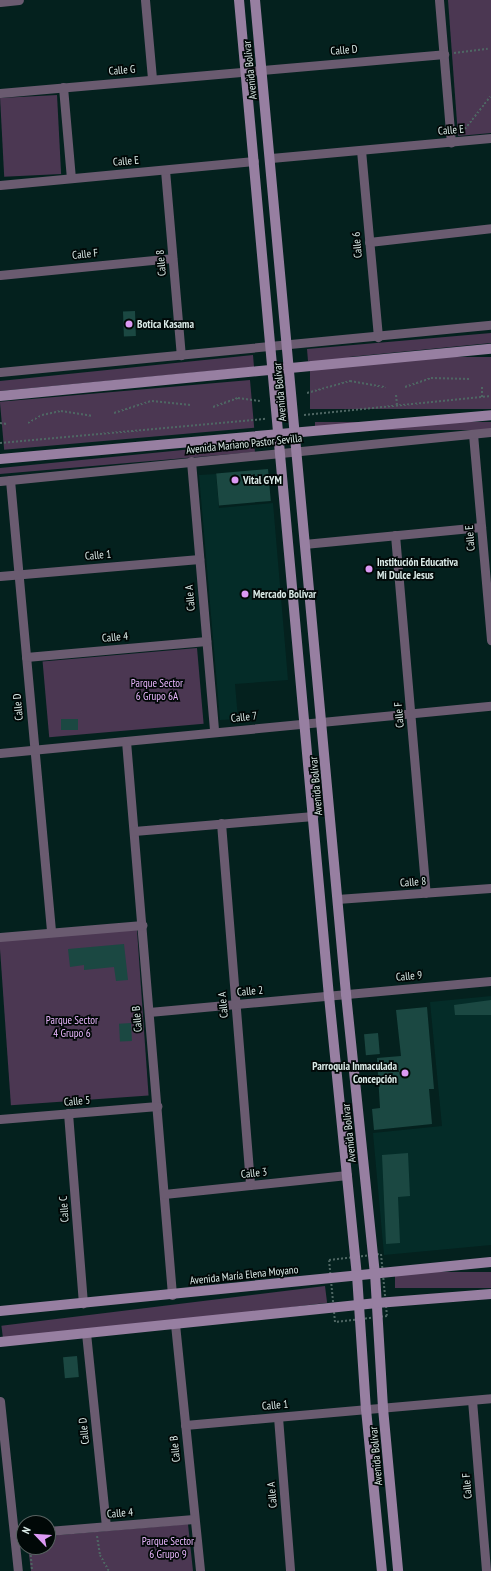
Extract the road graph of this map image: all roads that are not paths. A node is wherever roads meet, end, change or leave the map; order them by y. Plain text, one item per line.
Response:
1 (19, 0) edge
2 (145, 0) edge
3 (239, 0) edge
4 (255, 0) edge
5 (439, 0) edge
6 (0, 2) edge
7 (444, 54) junction
8 (263, 69) junction
9 (246, 70) junction
10 (152, 79) junction
11 (63, 88) junction
12 (0, 93) edge
13 (491, 138) edge
14 (453, 142) junction
15 (361, 150) junction
16 (271, 158) junction
17 (254, 161) junction
18 (165, 170) junction
19 (71, 178) junction
20 (0, 185) edge
21 (491, 228) edge
22 (369, 242) junction
23 (172, 258) junction
24 (0, 275) edge
25 (491, 325) edge
26 (378, 337) junction
27 (288, 346) junction
28 (272, 347) junction
29 (491, 349) edge
30 (181, 355) junction
31 (290, 368) junction
32 (273, 370) junction
33 (0, 372) edge
34 (0, 396) edge
35 (491, 415) edge
36 (295, 432) junction
37 (491, 432) edge
38 (278, 433) junction
39 (473, 434) junction
40 (296, 450) junction
41 (280, 452) junction
42 (0, 459) edge
43 (191, 461) junction
44 (10, 480) junction
45 (0, 481) edge
46 (481, 527) junction
47 (395, 535) junction
48 (304, 544) junction
49 (199, 559) junction
50 (18, 574) junction
51 (0, 576) edge
52 (490, 617) edge
53 (491, 640) edge
54 (206, 641) junction
55 (26, 657) junction
56 (491, 706) edge
57 (411, 713) junction
58 (322, 722) junction
59 (304, 724) junction
60 (214, 732) junction
61 (126, 741) junction
62 (34, 750) junction
63 (0, 753) edge
64 (313, 816) junction
65 (221, 823) junction
66 (134, 831) junction
67 (491, 888) edge
68 (426, 893) junction
69 (338, 899) junction
70 (142, 925) junction
71 (51, 932) junction
72 (0, 937) edge
73 (491, 981) edge
74 (346, 994) junction
75 (329, 996) junction
76 (235, 1004) junction
77 (149, 1012) junction
78 (156, 1106) junction
79 (68, 1113) junction
80 (0, 1119) edge
81 (347, 1176) junction
82 (250, 1185) junction
83 (164, 1194) junction
84 (491, 1262) edge
85 (375, 1273) junction
86 (357, 1275) junction
87 (491, 1294) edge
88 (172, 1295) junction
89 (83, 1303) junction
90 (377, 1303) junction
91 (359, 1305) junction
92 (0, 1311) edge
93 (175, 1324) junction
94 (86, 1333) junction
95 (0, 1342) edge
96 (491, 1398) edge
97 (472, 1400) junction
98 (0, 1401) edge
99 (383, 1408) junction
100 (366, 1409) junction
101 (278, 1417) junction
102 (185, 1425) junction
103 (2, 1443) edge
104 (194, 1519) junction
105 (106, 1526) junction
106 (56, 1530) edge
107 (14, 1534) joint
108 (18, 1571) edge
109 (200, 1571) edge
110 (290, 1571) edge
111 (382, 1571) edge
112 (398, 1571) edge
113 (486, 1571) edge

1 - 6 street
2 - 10 street
3 - 9 street, Avenida Bolívar
4 - 8 street, Avenida Bolívar
5 - 7 street
7 - 8 street, Calle D
7 - 14 street
8 - 9 street, Calle D
8 - 16 street, Avenida Bolívar
9 - 10 street, Calle G
9 - 17 street, Avenida Bolívar
10 - 11 street, Calle G
11 - 12 street, Calle G
11 - 19 street
13 - 14 street, Calle E
14 - 15 street, Calle E
15 - 16 street, Calle E
15 - 22 street, Calle 6
16 - 27 street, Avenida Bolívar
17 - 18 street, Calle E
17 - 28 street, Avenida Bolívar
18 - 19 street, Calle E
18 - 23 street, Calle 8
19 - 20 street, Calle E
21 - 22 street
22 - 26 street, Calle 6
23 - 24 street, Calle F
23 - 30 street, Calle 8
25 - 26 street
26 - 27 street
27 - 28 street
27 - 31 street, Avenida Bolívar
28 - 30 street
28 - 32 street, Avenida Bolívar
29 - 31 street
30 - 33 street
31 - 32 street
31 - 36 street, Avenida Bolívar
32 - 34 street
32 - 38 street, Avenida Bolívar
35 - 36 street, Avenida Mariano Pastor Sevilla
36 - 38 street, Avenida Mariano Pastor Sevilla
36 - 40 street, Avenida Bolívar
37 - 39 street, Avenida Mariano Pastor Sevilla
38 - 41 street, Avenida Bolívar
38 - 42 street, Avenida Mariano Pastor Sevilla
39 - 40 street, Avenida Mariano Pastor Sevilla
39 - 46 street, Calle E
40 - 41 street, Avenida Mariano Pastor Sevilla
40 - 48 street, Avenida Bolívar
41 - 43 street, Avenida Mariano Pastor Sevilla
41 - 59 street, Avenida Bolívar
43 - 44 street, Avenida Mariano Pastor Sevilla
43 - 49 street, Calle A
44 - 45 street, Avenida Mariano Pastor Sevilla
44 - 50 street, Calle D
46 - 47 street
46 - 52 street, Calle E
47 - 48 street
47 - 57 street, Calle F
48 - 58 street, Avenida Bolívar
49 - 50 street, Calle 1
49 - 54 street, Calle A
50 - 51 street, Calle 1
50 - 55 street, Calle D
52 - 53 street, Calle E
54 - 55 street, Calle 4
54 - 60 street, Calle A
55 - 62 street, Calle D
56 - 57 street, Calle 7
57 - 58 street, Calle 7
57 - 68 street, Calle F
58 - 59 street, Calle 7
58 - 69 street, Avenida Bolívar
59 - 60 street, Calle 7
59 - 64 street, Avenida Bolívar
60 - 61 street, Calle 7
61 - 62 street, Calle 7
61 - 66 street, Calle B
62 - 63 street, Calle 7
62 - 71 street, Calle D
64 - 65 street
64 - 75 street, Avenida Bolívar
65 - 66 street
65 - 76 street, Calle A
66 - 70 street, Calle B
67 - 68 street, Calle 8
68 - 69 street, Calle 8
69 - 74 street, Avenida Bolívar
70 - 71 street
70 - 77 street, Calle B
71 - 72 street
73 - 74 street, Calle 9
74 - 75 street, Calle 9
74 - 85 street, Avenida Bolívar
75 - 76 street, Calle 2
75 - 81 street, Avenida Bolívar
76 - 77 street, Calle 2
76 - 82 street, Calle A
77 - 78 street, Calle B
78 - 79 street, Calle 5
78 - 83 street, Calle B
79 - 80 street, Calle 5
79 - 89 street, Calle C
81 - 82 street, Calle 3
81 - 86 street, Avenida Bolívar
82 - 83 street, Calle 3
83 - 88 street, Calle B
84 - 85 street, Avenida María Elena Moyano
85 - 86 street, Avenida María Elena Moyano
85 - 90 street, Avenida Bolívar
86 - 88 street, Avenida María Elena Moyano
86 - 91 street, Avenida Bolívar
87 - 90 street
88 - 89 street, Avenida María Elena Moyano
89 - 92 street, Avenida María Elena Moyano
90 - 91 street
90 - 99 street, Avenida Bolívar
91 - 93 street
91 - 100 street, Avenida Bolívar
93 - 94 street
93 - 102 street, Calle B
94 - 95 street
94 - 105 street, Calle D
96 - 97 street
97 - 99 street
97 - 113 street, Calle F
98 - 103 street
99 - 100 street
99 - 112 street, Avenida Bolívar
100 - 101 street, Calle 1
100 - 111 street, Avenida Bolívar
101 - 102 street, Calle 1
101 - 110 street, Calle A
102 - 104 street, Calle B
103 - 107 street
104 - 105 street, Calle 4
104 - 109 street, Calle B
105 - 106 street, Calle 4
107 - 108 street

